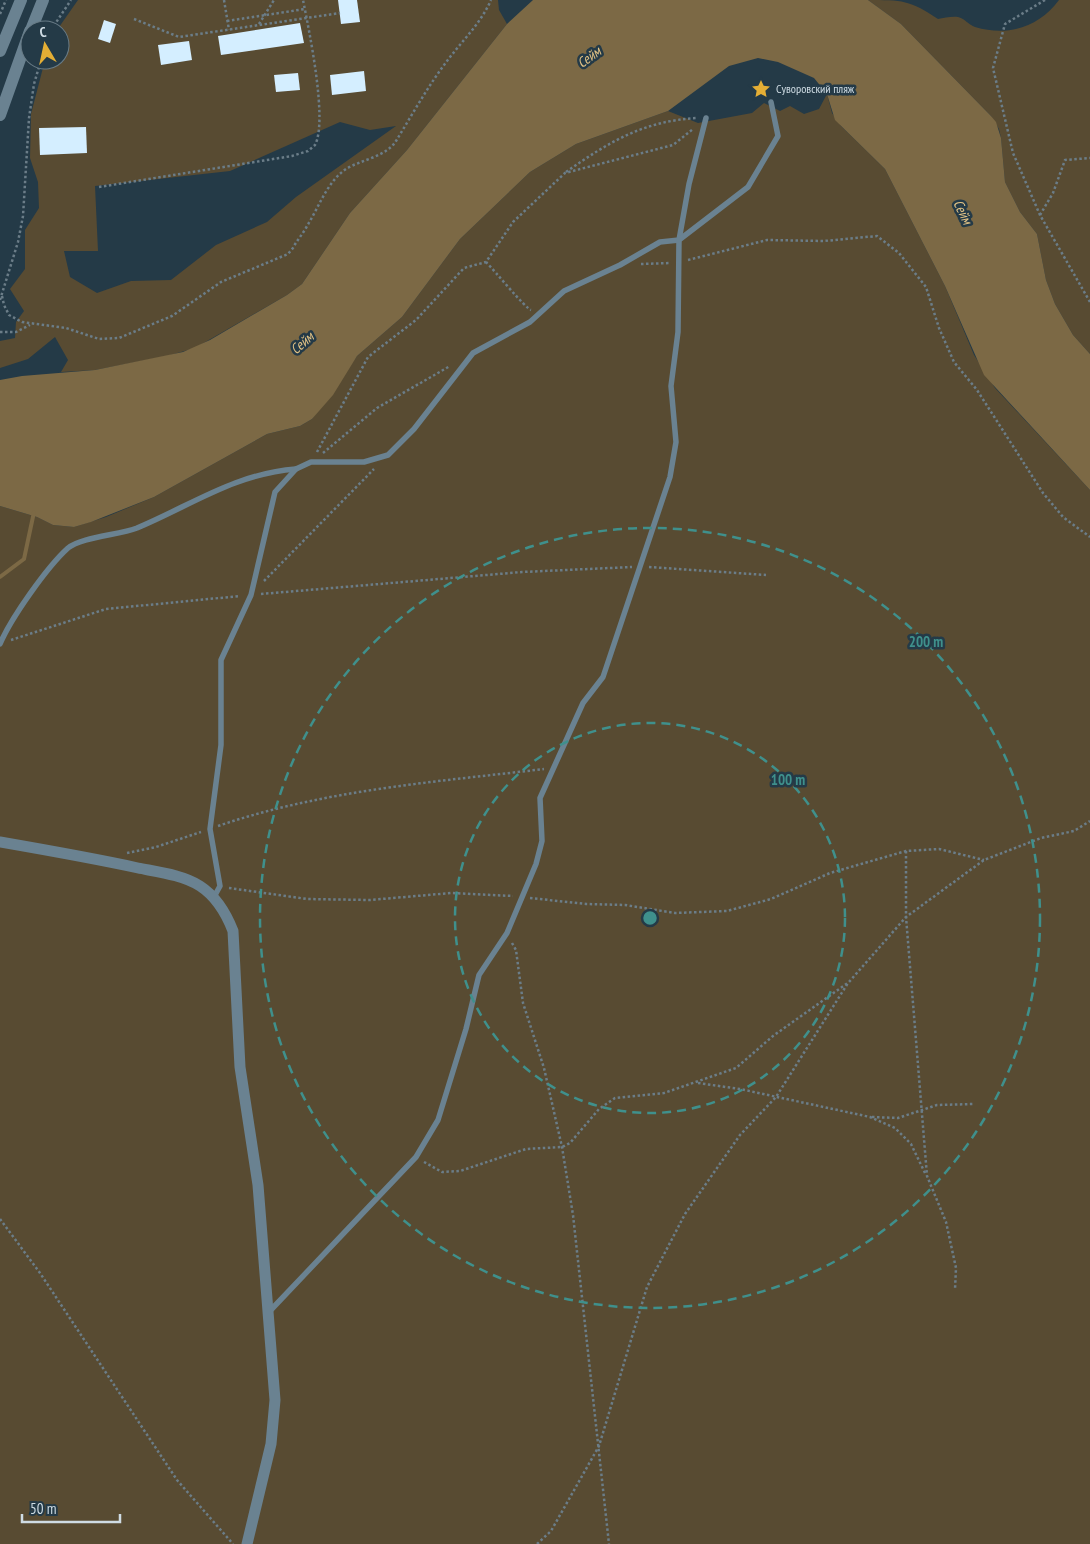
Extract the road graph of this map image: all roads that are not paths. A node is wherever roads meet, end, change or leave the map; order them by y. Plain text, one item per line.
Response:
1 (21, 0) edge
2 (43, 0) edge
3 (35, 20) edge
4 (0, 51) edge
5 (20, 59) edge
6 (771, 102) dead end
7 (0, 115) edge
8 (706, 118) road end
9 (679, 240) junction
10 (296, 469) junction
11 (1, 642) edge
12 (0, 842) edge
13 (214, 897) junction
14 (268, 1313) junction
15 (247, 1544) edge

1 - 4 street
2 - 3 street
5 - 7 street
6 - 9 lane
8 - 9 lane
9 - 10 lane
9 - 14 lane
10 - 11 lane
10 - 13 lane
12 - 13 street
13 - 14 street
14 - 15 street

